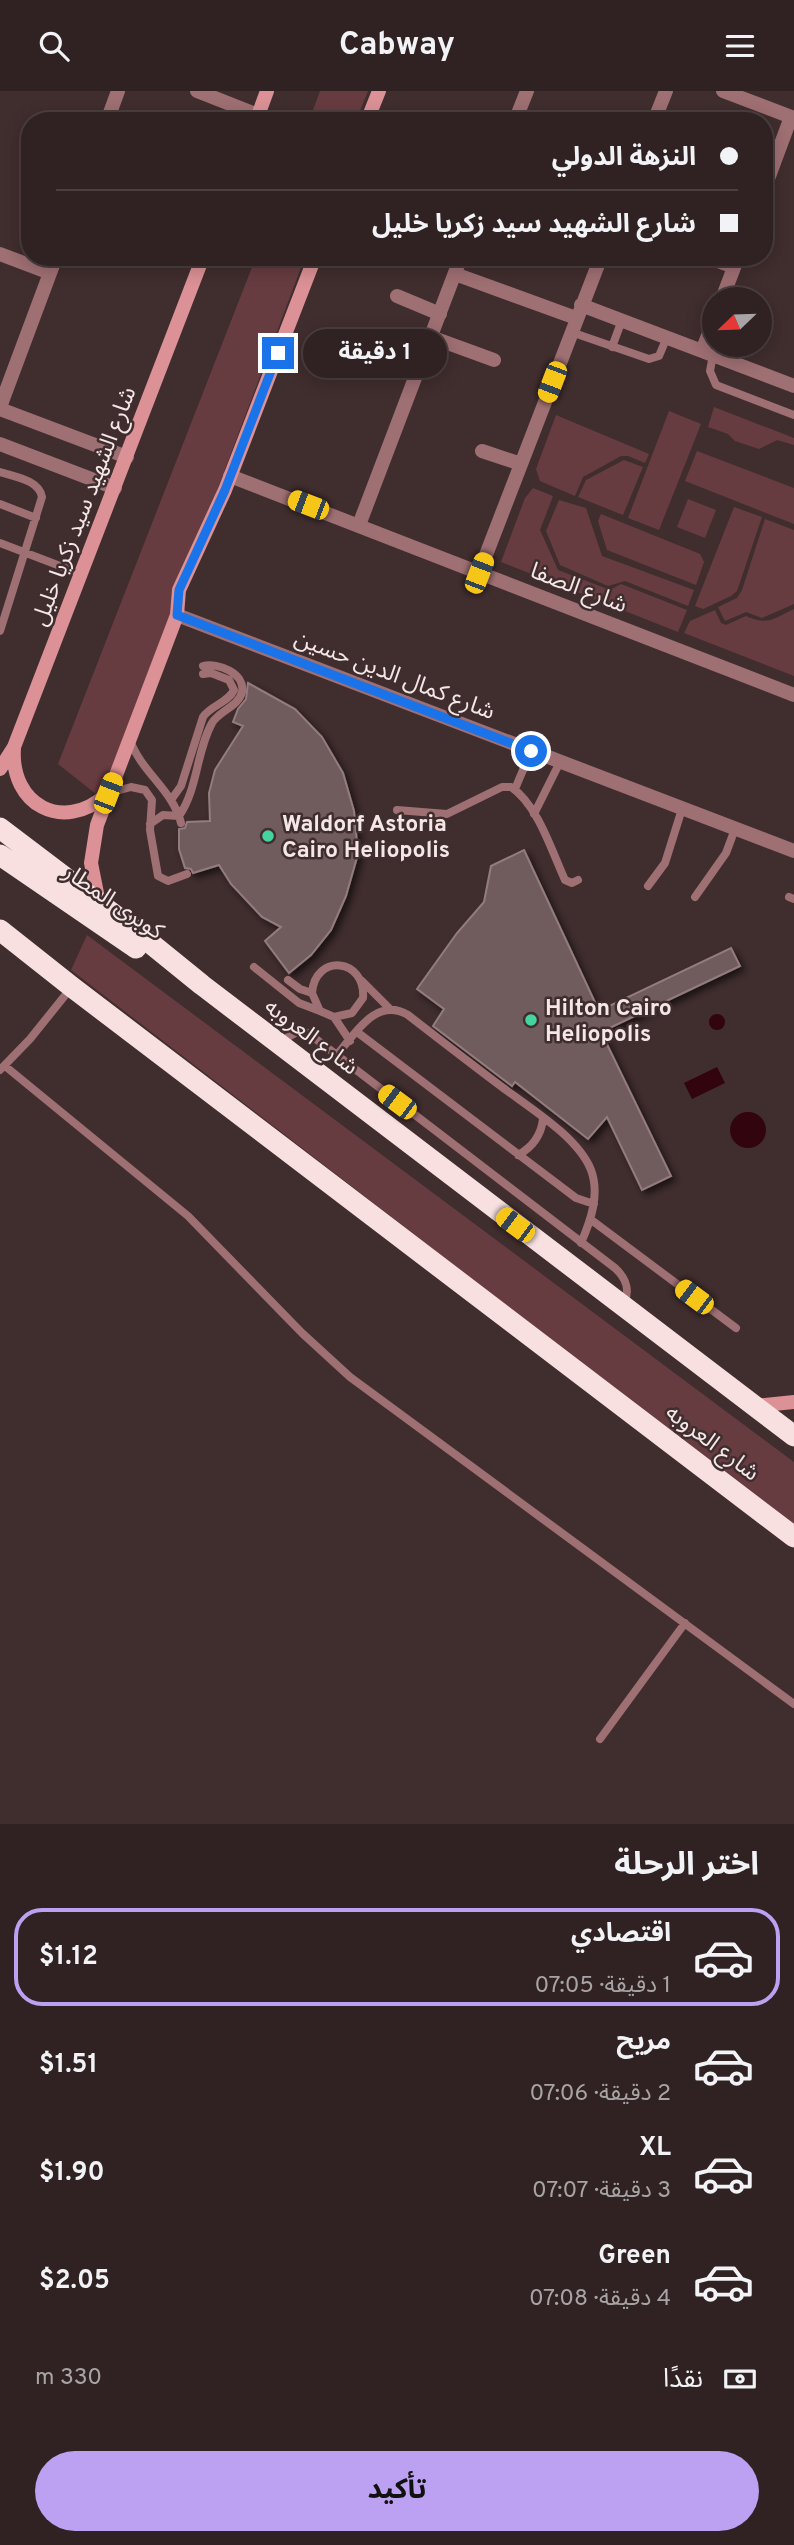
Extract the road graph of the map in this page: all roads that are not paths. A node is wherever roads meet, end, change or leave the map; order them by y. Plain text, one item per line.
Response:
1 (118, 91) edge
2 (197, 91) edge
3 (267, 91) edge
4 (379, 91) edge
5 (527, 91) edge
6 (666, 91) edge
7 (723, 91) edge
8 (110, 112) edge
9 (244, 112) edge
10 (259, 112) edge
11 (371, 112) edge
12 (519, 112) edge
13 (658, 112) edge
14 (793, 118) edge
15 (773, 167) edge
16 (0, 254) edge
17 (21, 262) edge
18 (32, 266) edge
19 (53, 266) edge
20 (200, 266) edge
21 (312, 266) edge
22 (458, 266) edge
23 (594, 266) edge
24 (734, 266) edge
25 (50, 273) junction
26 (455, 274) junction
27 (727, 287) edge
28 (397, 296) dead end
29 (440, 314) junction
30 (576, 318) junction
31 (622, 320) junction
32 (431, 337) junction
33 (667, 338) junction
34 (612, 347) junction
35 (702, 351) edge
36 (708, 357) edge
37 (718, 357) edge
38 (494, 361) dead end
39 (794, 386) edge
40 (0, 408) edge
41 (794, 415) edge
42 (0, 444) edge
43 (482, 451) dead end
44 (127, 457) junction
45 (521, 464) junction
46 (0, 472) edge
47 (230, 476) junction
48 (115, 488) junction
49 (0, 504) edge
50 (36, 518) junction
51 (359, 525) junction
52 (0, 543) edge
53 (25, 552) junction
54 (479, 573) junction
55 (81, 574) junction
56 (177, 615) junction
57 (0, 631) edge
58 (794, 695) edge
59 (206, 712) junction
60 (214, 720) junction
61 (129, 737) junction
62 (14, 747) junction
63 (531, 751) junction
64 (195, 755) junction
65 (560, 762) junction
66 (0, 769) edge
67 (515, 789) junction
68 (108, 793) junction
69 (171, 800) junction
70 (682, 809) junction
71 (397, 810) dead end
72 (534, 814) junction
73 (180, 819) junction
74 (149, 824) junction
75 (0, 828) edge
76 (735, 829) junction
77 (794, 852) edge
78 (0, 855) edge
79 (187, 874) dead end
80 (578, 880) dead end
81 (648, 886) dead end
82 (695, 897) dead end
83 (99, 903) junction
84 (0, 930) edge
85 (254, 967) dead end
86 (288, 980) dead end
87 (361, 980) junction
88 (202, 985) junction
89 (72, 988) junction
90 (312, 993) junction
91 (390, 1009) junction
92 (320, 1011) junction
93 (334, 1017) junction
94 (357, 1032) junction
95 (350, 1041) junction
96 (278, 1043) junction
97 (336, 1056) junction
98 (3, 1068) edge
99 (543, 1119) junction
100 (518, 1155) junction
101 (594, 1204) junction
102 (590, 1220) junction
103 (581, 1243) junction
104 (623, 1307) junction
105 (736, 1328) dead end
106 (794, 1402) edge
107 (754, 1406) junction
108 (794, 1436) edge
109 (794, 1537) edge
110 (685, 1623) junction
111 (794, 1703) edge
112 (600, 1739) dead end

1 - 8 street
2 - 9 street
3 - 10 street
4 - 11 street
5 - 12 street
6 - 13 street
7 - 14 street
14 - 15 street
16 - 17 street
18 - 25 street
19 - 25 street
20 - 44 street, شارع الشهيد سيد زكريا خليل
21 - 47 street
22 - 26 street
23 - 30 street
24 - 27 street
25 - 40 street
26 - 29 street
26 - 30 street
28 - 29 street
29 - 32 street
30 - 31 street
30 - 34 lane
30 - 45 street
31 - 33 street
31 - 34 lane
32 - 38 street
32 - 51 street
33 - 34 lane
33 - 35 street
36 - 41 lane
37 - 39 street
40 - 44 street
42 - 48 street
43 - 45 street
44 - 48 street, شارع الشهيد سيد زكريا خليل
45 - 54 street
46 - 50 lane
47 - 51 street, شارع الصفا
47 - 56 street
48 - 55 street, شارع الشهيد سيد زكريا خليل
49 - 50 lane
50 - 53 lane
51 - 54 street, شارع الصفا
52 - 53 lane
53 - 55 lane
53 - 57 lane
54 - 58 street, شارع الصفا
55 - 62 street, شارع الشهيد سيد زكريا خليل
56 - 61 street
56 - 63 street, شارع كمال الدين حسين
59 - 60 lane
59 - 60 lane
59 - 64 lane
60 - 64 lane
61 - 68 street
61 - 69 lane
62 - 66 street, شارع الشهيد سيد زكريا خليل
62 - 68 street
63 - 65 street, شارع كمال الدين حسين
63 - 67 lane
64 - 69 lane
64 - 73 lane
65 - 70 street, شارع كمال الدين حسين
65 - 72 lane
67 - 71 lane
67 - 72 lane
68 - 74 lane
68 - 83 street
69 - 73 lane
70 - 76 street, شارع كمال الدين حسين
70 - 81 lane
72 - 80 lane
73 - 74 lane
74 - 79 lane
75 - 83 highway, شارع العروبه
76 - 77 street, شارع كمال الدين حسين
76 - 82 lane
78 - 88 highway, كوبرى المطار
83 - 88 highway, شارع العروبه
84 - 89 highway, شارع العروبه
85 - 92 lane
86 - 90 lane
87 - 90 lane
87 - 91 lane
87 - 93 lane
88 - 96 highway, شارع العروبه
89 - 98 lane
89 - 109 highway, شارع العروبه
90 - 92 lane
91 - 94 lane
91 - 99 lane
92 - 93 lane
93 - 95 lane
94 - 95 lane
94 - 100 lane
95 - 97 lane
96 - 97 lane
96 - 104 highway, شارع العروبه
97 - 103 lane
98 - 110 lane
99 - 100 lane
99 - 101 lane
100 - 101 lane
101 - 102 lane
102 - 103 lane
102 - 105 lane
103 - 104 lane
104 - 107 highway, شارع العروبه
106 - 107 street
107 - 108 highway, شارع العروبه
110 - 111 lane
110 - 112 lane

